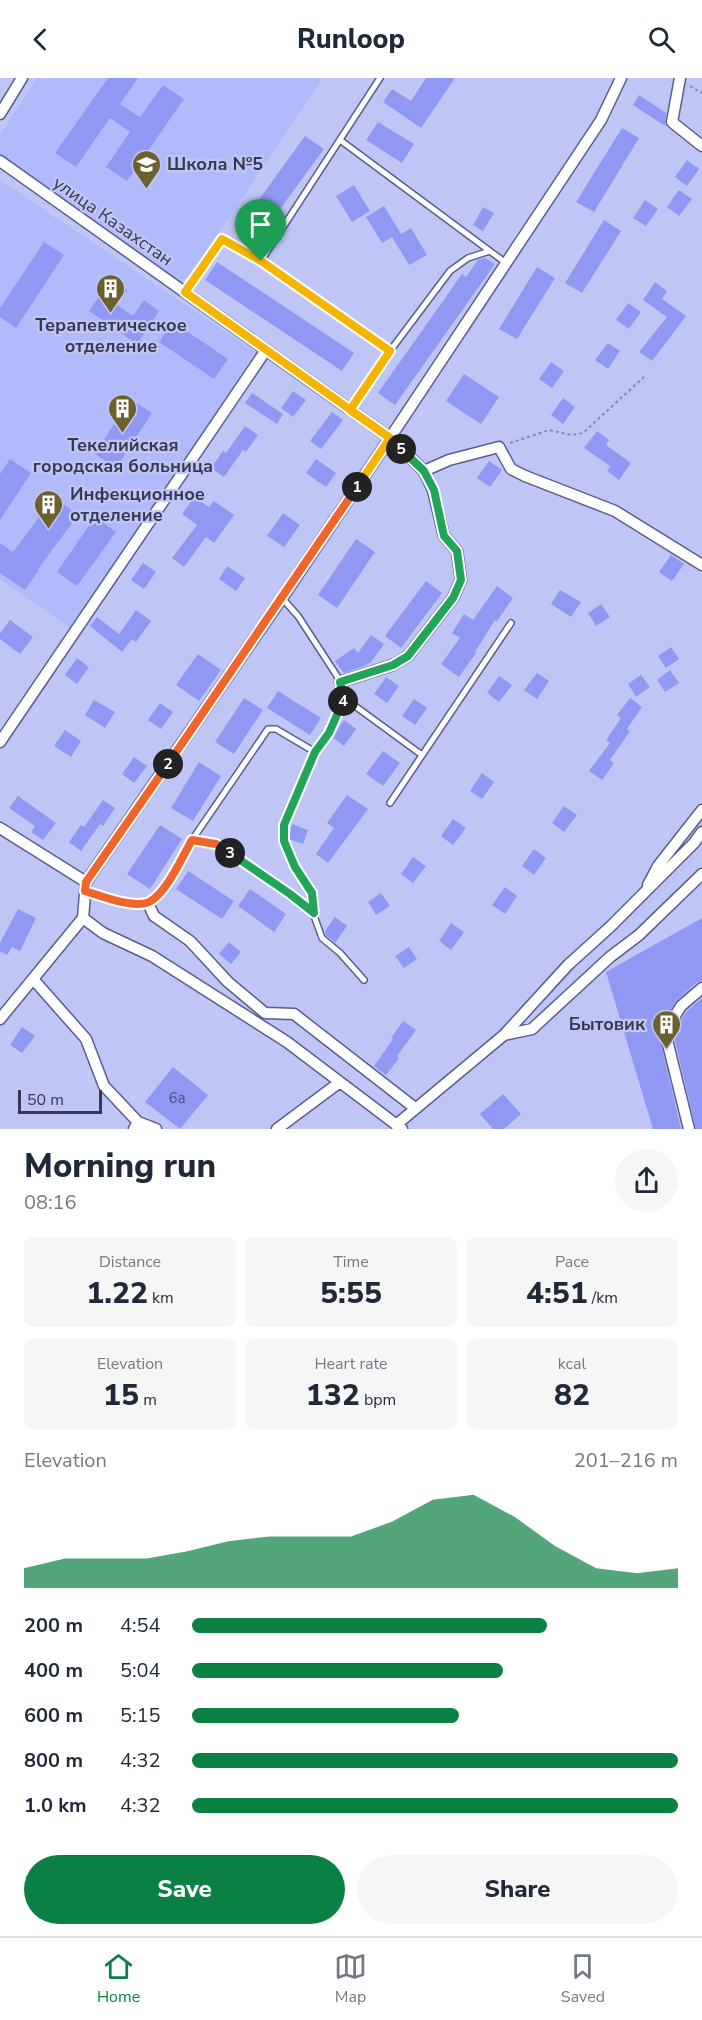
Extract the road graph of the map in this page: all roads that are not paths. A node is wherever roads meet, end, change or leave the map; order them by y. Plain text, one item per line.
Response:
1 (22, 78) edge
2 (380, 78) edge
3 (621, 78) edge
4 (680, 78) edge
5 (0, 114) edge
6 (340, 140) junction
7 (702, 146) edge
8 (0, 161) edge
9 (490, 251) junction
10 (261, 261) junction
11 (506, 263) junction
12 (185, 292) junction
13 (266, 350) junction
14 (390, 351) junction
15 (350, 410) junction
16 (390, 438) junction
17 (424, 471) junction
18 (702, 565) edge
19 (282, 598) junction
20 (511, 623) dead end
21 (340, 682) junction
22 (344, 698) junction
23 (0, 742) edge
24 (315, 752) junction
25 (423, 754) junction
26 (390, 803) dead end
27 (702, 810) edge
28 (0, 828) edge
29 (702, 832) edge
30 (192, 840) junction
31 (702, 847) edge
32 (681, 856) junction
33 (702, 874) edge
34 (87, 884) junction
35 (643, 894) junction
36 (148, 903) junction
37 (314, 913) junction
38 (83, 918) junction
39 (33, 979) junction
40 (364, 980) dead end
41 (702, 988) edge
42 (0, 1019) edge
43 (504, 1035) junction
44 (340, 1082) junction
45 (415, 1108) junction
46 (136, 1125) edge
47 (399, 1127) edge
48 (156, 1129) edge
49 (277, 1129) edge
50 (689, 1129) edge

1 - 5 street
2 - 6 lane
3 - 11 street
4 - 7 street
6 - 9 lane
6 - 10 lane
8 - 12 street, улица Казахстан
9 - 11 lane
9 - 14 lane
10 - 12 lane
10 - 14 lane
11 - 16 street
12 - 13 street, улица Казахстан
13 - 15 street, улица Казахстан
13 - 23 street
14 - 15 lane
15 - 16 street, улица Казахстан
16 - 17 street, улица Казахстан
16 - 19 street
17 - 18 street
17 - 21 street
19 - 21 lane
19 - 34 street
20 - 25 lane
21 - 22 lane
22 - 24 lane
22 - 25 lane
24 - 30 lane
24 - 37 lane
25 - 26 lane
27 - 35 street
28 - 34 street
29 - 32 street
30 - 36 lane
30 - 37 lane
31 - 32 street
32 - 35 street
33 - 43 street
34 - 36 lane
34 - 38 street
35 - 43 street
36 - 45 street
37 - 40 lane
38 - 39 street
38 - 44 street
39 - 42 street
39 - 46 street
41 - 50 street
43 - 45 street
44 - 47 street
44 - 49 street
45 - 47 street
46 - 48 street

